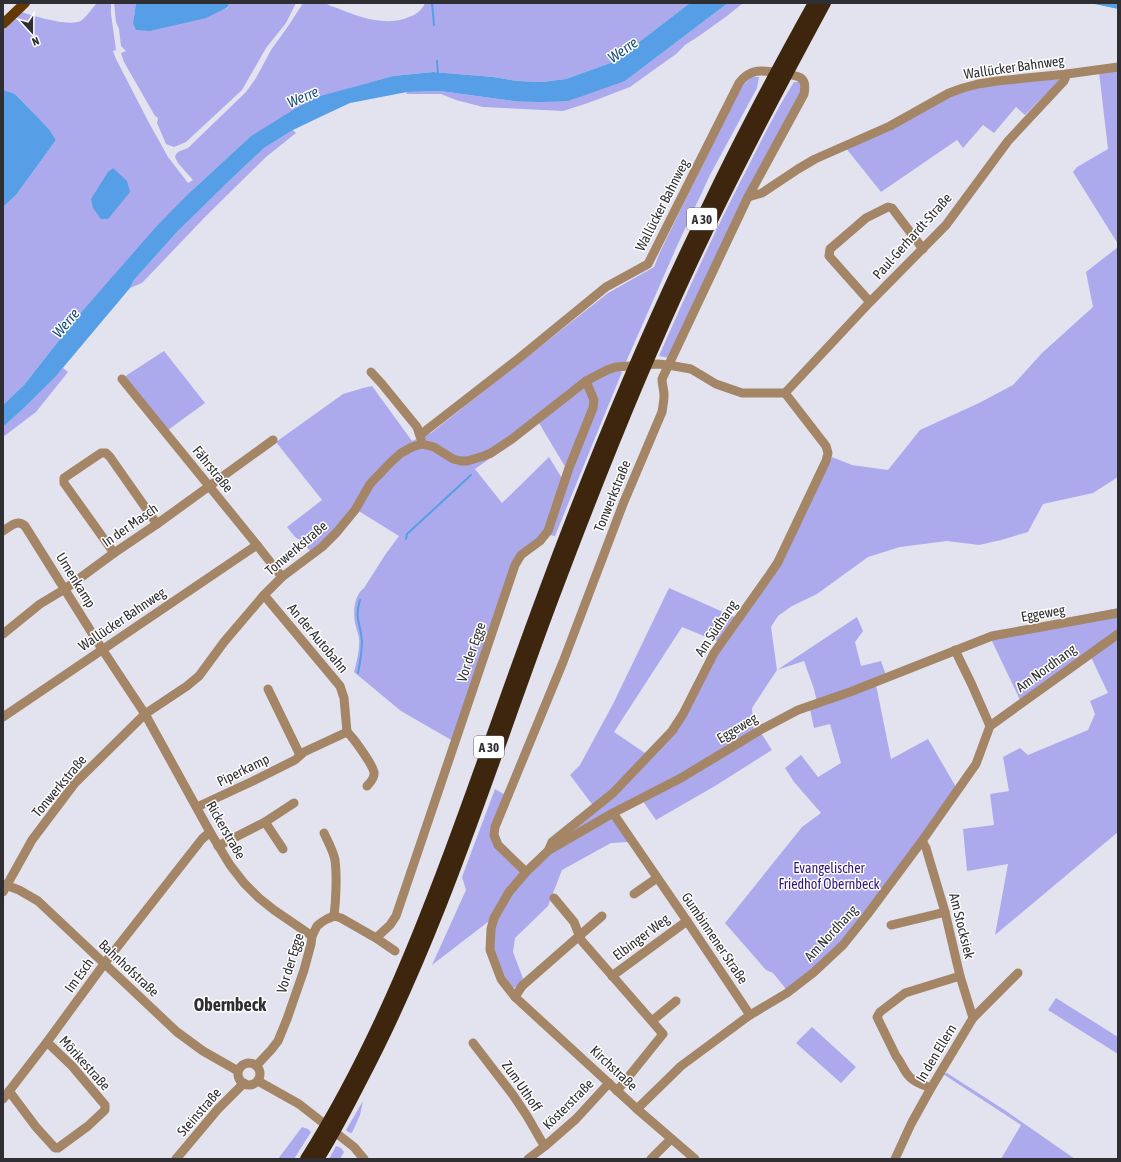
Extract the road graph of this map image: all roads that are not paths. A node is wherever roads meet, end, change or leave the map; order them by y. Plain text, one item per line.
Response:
1 (25, 3) edge
2 (814, 3) edge
3 (825, 3) edge
4 (3, 24) edge
5 (1118, 67) edge
6 (1067, 74) junction
7 (775, 85) junction
8 (748, 197) junction
9 (923, 249) junction
10 (870, 302) junction
11 (668, 365) junction
12 (371, 372) dead end
13 (635, 377) junction
14 (122, 378) dead end
15 (586, 381) junction
16 (785, 394) junction
17 (420, 435) junction
18 (273, 440) dead end
19 (422, 444) junction
20 (210, 486) junction
21 (157, 524) junction
22 (3, 531) edge
23 (257, 545) junction
24 (114, 553) junction
25 (282, 577) junction
26 (65, 589) junction
27 (264, 595) junction
28 (1118, 613) edge
29 (3, 634) edge
30 (1118, 634) edge
31 (102, 649) junction
32 (955, 650) junction
33 (268, 689) dead end
34 (145, 714) junction
35 (3, 717) edge
36 (990, 726) junction
37 (347, 732) junction
38 (300, 755) junction
39 (367, 786) dead end
40 (294, 803) dead end
41 (196, 807) junction
42 (613, 813) junction
43 (265, 822) junction
44 (210, 832) junction
45 (324, 833) dead end
46 (922, 841) junction
47 (218, 846) junction
48 (282, 849) dead end
49 (549, 850) junction
50 (526, 872) junction
51 (657, 878) junction
52 (4, 887) edge
53 (634, 894) dead end
54 (554, 898) dead end
55 (945, 912) junction
56 (334, 916) junction
57 (602, 916) dead end
58 (687, 921) junction
59 (891, 925) dead end
60 (312, 936) junction
61 (580, 936) junction
62 (376, 938) junction
63 (395, 951) dead end
64 (104, 964) junction
65 (1018, 974) dead end
66 (612, 976) junction
67 (960, 976) junction
68 (515, 997) junction
69 (676, 1000) dead end
70 (750, 1015) junction
71 (973, 1018) junction
72 (652, 1021) junction
73 (47, 1042) junction
74 (473, 1043) dead end
75 (257, 1065) junction
76 (238, 1071) junction
77 (258, 1081) junction
78 (244, 1083) junction
79 (609, 1083) junction
80 (931, 1088) junction
81 (617, 1091) junction
82 (6, 1095) edge
83 (637, 1109) junction
84 (671, 1138) junction
85 (322, 1143) junction
86 (545, 1146) junction
87 (176, 1159) edge
88 (306, 1159) edge
89 (318, 1159) edge
90 (364, 1159) edge
91 (528, 1159) edge
92 (651, 1159) edge
93 (695, 1159) edge
94 (895, 1159) edge

1 - 4 main road
2 - 7 highway, A 30
3 - 7 highway, A 30
5 - 6 street, Wallücker Bahnweg
6 - 8 street, Wallücker Bahnweg
6 - 9 street, Paul-Gerhardt-Straße
7 - 13 highway, A 30
7 - 13 highway, A 30
8 - 11 street, Wallücker Bahnweg
8 - 17 street, Wallücker Bahnweg
9 - 10 street, Paul-Gerhardt-Straße
9 - 10 street
10 - 16 street, Paul-Gerhardt-Straße
11 - 15 street
11 - 16 street
11 - 50 street, Tonwerkstraße
12 - 17 street
13 - 85 highway, A 30
14 - 20 street, Fährstraße
15 - 19 street
15 - 62 street, Vor der Egge
16 - 49 street, Am Südhang
17 - 19 street
18 - 20 street, In der Masch
19 - 25 street, Tonwerkstraße
20 - 21 street, In der Masch
20 - 23 street, Fährstraße
21 - 24 street, In der Masch
21 - 24 street
22 - 26 street, Urnenkamp
23 - 25 street, Fährstraße
23 - 31 street, Wallücker Bahnweg
24 - 26 street, In der Masch
25 - 27 street, Tonwerkstraße
26 - 29 street, In der Masch
26 - 31 street, Urnenkamp
27 - 34 street, Tonwerkstraße
27 - 37 street, An der Autobahn
28 - 32 street, Eggeweg
30 - 36 street, Am Nordhang
31 - 34 street, Urnenkamp
31 - 35 street, Wallücker Bahnweg
32 - 36 street
32 - 42 street, Eggeweg
33 - 38 street
34 - 41 street, Rickerstraße
34 - 52 street, Tonwerkstraße
36 - 46 street, Am Nordhang
37 - 38 street, Piperkamp
37 - 39 street
38 - 41 street, Piperkamp
40 - 43 street
41 - 44 street, Rickerstraße
42 - 49 street, Eggeweg
42 - 51 street, Gumbinnener Straße
43 - 47 street
43 - 48 street
44 - 47 street, Rickerstraße
44 - 64 street, Im Esch
45 - 56 street
46 - 55 street, Am Stocksiek
46 - 70 street, Am Nordhang
47 - 60 street, Rickerstraße
49 - 50 street, Eggeweg
50 - 68 street, Eggeweg
51 - 53 street
51 - 58 street, Gumbinnener Straße
52 - 64 street, Bahnhofstraße
54 - 61 street
55 - 59 street
55 - 67 street, Am Stocksiek
56 - 60 street, Vor der Egge
56 - 62 street
57 - 61 street
58 - 66 street, Elbinger Weg
58 - 70 street, Gumbinnener Straße
60 - 75 street, Vor der Egge
61 - 66 street
61 - 68 street
62 - 63 street
64 - 73 street, Im Esch
64 - 76 street, Bahnhofstraße
65 - 71 street, In den Ellern
66 - 72 street
67 - 71 street, Am Stocksiek
67 - 80 street
68 - 79 street, Kirchstraße
69 - 72 street
70 - 83 street, Am Nordhang
71 - 80 street, In den Ellern
72 - 81 street
73 - 82 street, Im Esch
73 - 82 street, Mörikestraße
74 - 86 street, Zum Uthoff
75 - 76 street
75 - 77 street
76 - 78 street
77 - 78 street
77 - 90 street
78 - 87 street, Steinstraße
79 - 81 street, Kirchstraße
79 - 86 street, Kösterstraße
80 - 94 street, In den Ellern
81 - 83 street, Kirchstraße
83 - 84 street, Kirchstraße
84 - 92 street
84 - 93 street, Kirchstraße
85 - 88 highway, A 30
85 - 89 highway, A 30
86 - 91 street, Kösterstraße

